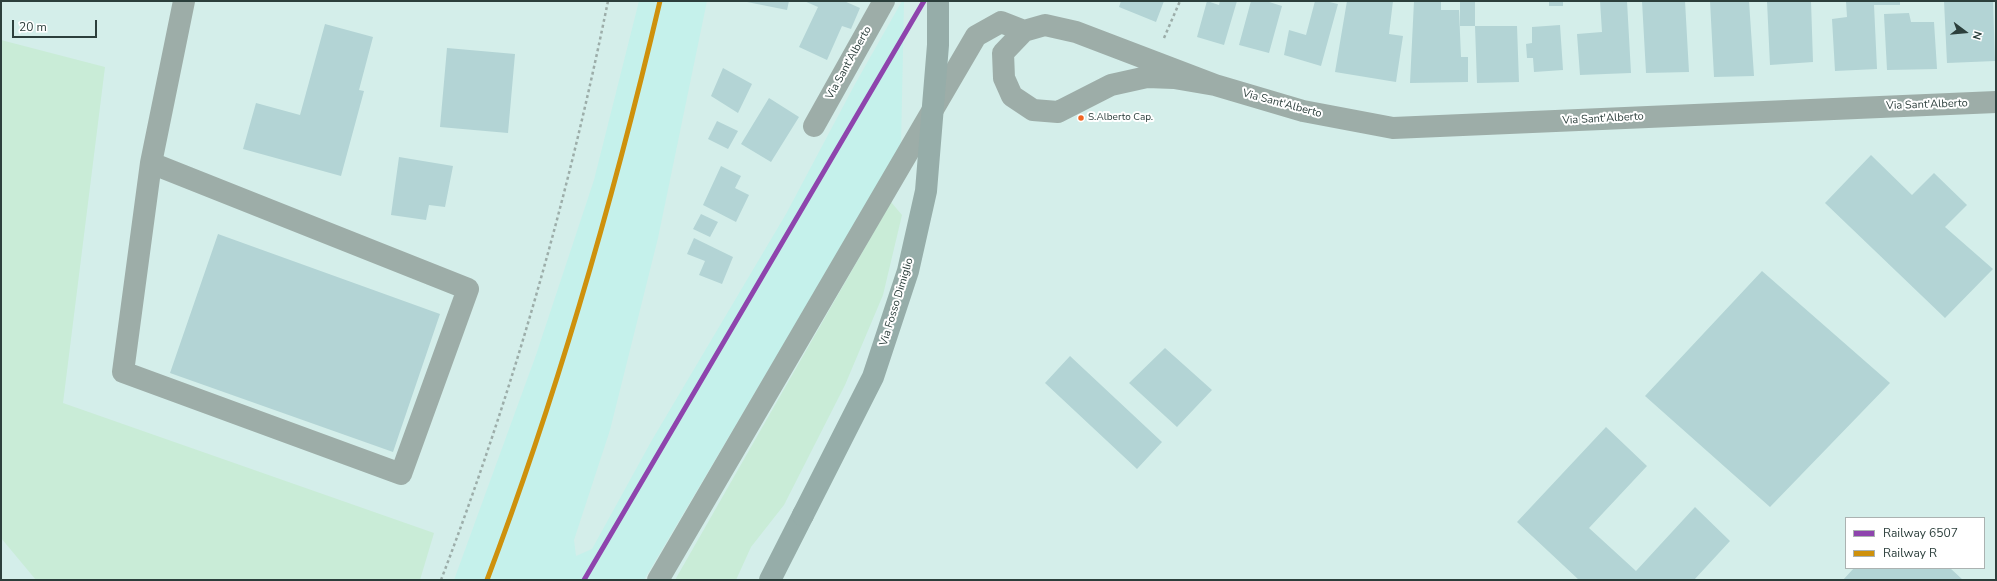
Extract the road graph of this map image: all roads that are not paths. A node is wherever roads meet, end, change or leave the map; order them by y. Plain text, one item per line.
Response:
1 (184, 1) edge
2 (884, 1) edge
3 (938, 1) edge
4 (1024, 31) junction
5 (1115, 48) junction
6 (1111, 85) junction
7 (1215, 85) junction
8 (1996, 102) edge
9 (814, 126) dead end
10 (151, 163) junction
11 (658, 580) edge
12 (770, 580) edge

1 - 10 street
2 - 9 street, Via Sant'Alberto
3 - 12 main road, Via Fosso Dimiglio, bridge
4 - 5 street, Via Sant'Alberto
4 - 6 street, Via Sant'Alberto
4 - 11 street
5 - 6 street
5 - 7 street, Via Sant'Alberto
6 - 7 street, Via Sant'Alberto
7 - 8 street, Via Sant'Alberto
10 - 10 street

